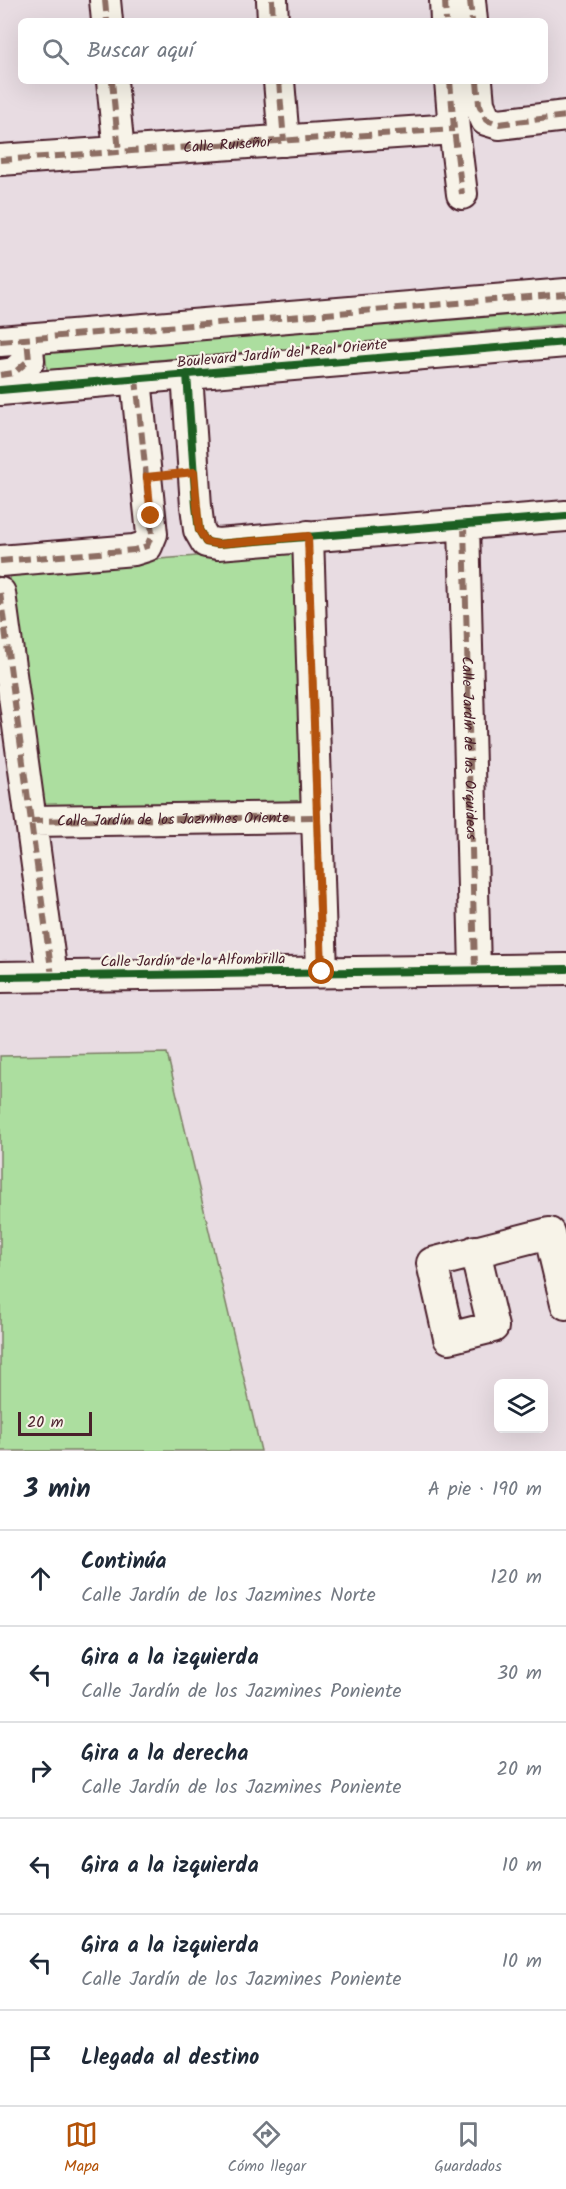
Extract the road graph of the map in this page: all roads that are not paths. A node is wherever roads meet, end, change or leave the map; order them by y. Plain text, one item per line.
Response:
1 (105, 0) edge
2 (272, 0) edge
3 (445, 0) edge
4 (470, 0) edge
5 (107, 18) edge
6 (273, 18) edge
7 (446, 18) edge
8 (472, 18) edge
9 (112, 84) edge
10 (279, 84) edge
11 (450, 84) edge
12 (477, 84) edge
13 (566, 117) edge
14 (454, 129) junction
15 (284, 141) junction
16 (118, 152) junction
17 (0, 160) edge
18 (462, 194) dead end
19 (566, 294) edge
20 (14, 340) edge
21 (566, 342) edge
22 (187, 374) junction
23 (0, 375) edge
24 (136, 379) junction
25 (0, 390) edge
26 (194, 472) junction
27 (147, 477) junction
28 (566, 516) edge
29 (464, 524) junction
30 (308, 536) junction
31 (0, 561) edge
32 (0, 593) edge
33 (317, 817) junction
34 (31, 821) junction
35 (566, 969) edge
36 (475, 970) junction
37 (322, 972) junction
38 (0, 976) edge
39 (51, 976) junction
40 (475, 1251) dead end
41 (566, 1304) edge

1 - 5 street
2 - 6 street
3 - 7 street
4 - 8 street
9 - 16 street
10 - 15 street
11 - 14 street
12 - 13 street
14 - 15 street, Calle Ruiseñor
14 - 18 street
15 - 16 street, Calle Ruiseñor
16 - 17 street, Calle Ruiseñor
19 - 20 street
20 - 23 street
21 - 22 street, Boulevard Jardín del Real Oriente
22 - 24 street, Boulevard Jardín del Real Oriente
22 - 26 street
24 - 25 street, Boulevard Jardín del Real Oriente
24 - 27 street
26 - 27 street
26 - 30 street
27 - 31 street
28 - 29 street
29 - 30 street
29 - 36 street, Calle Jardín de las Orquideas
30 - 33 street
32 - 34 street
33 - 34 street, Calle Jardín de los Jazmines Oriente
33 - 37 street
34 - 39 street
35 - 36 street, Calle Jardín de la Alfombrilla
36 - 37 street, Calle Jardín de la Alfombrilla
37 - 39 street, Calle Jardín de la Alfombrilla
38 - 39 street, Calle Jardín de la Alfombrilla
40 - 41 street

